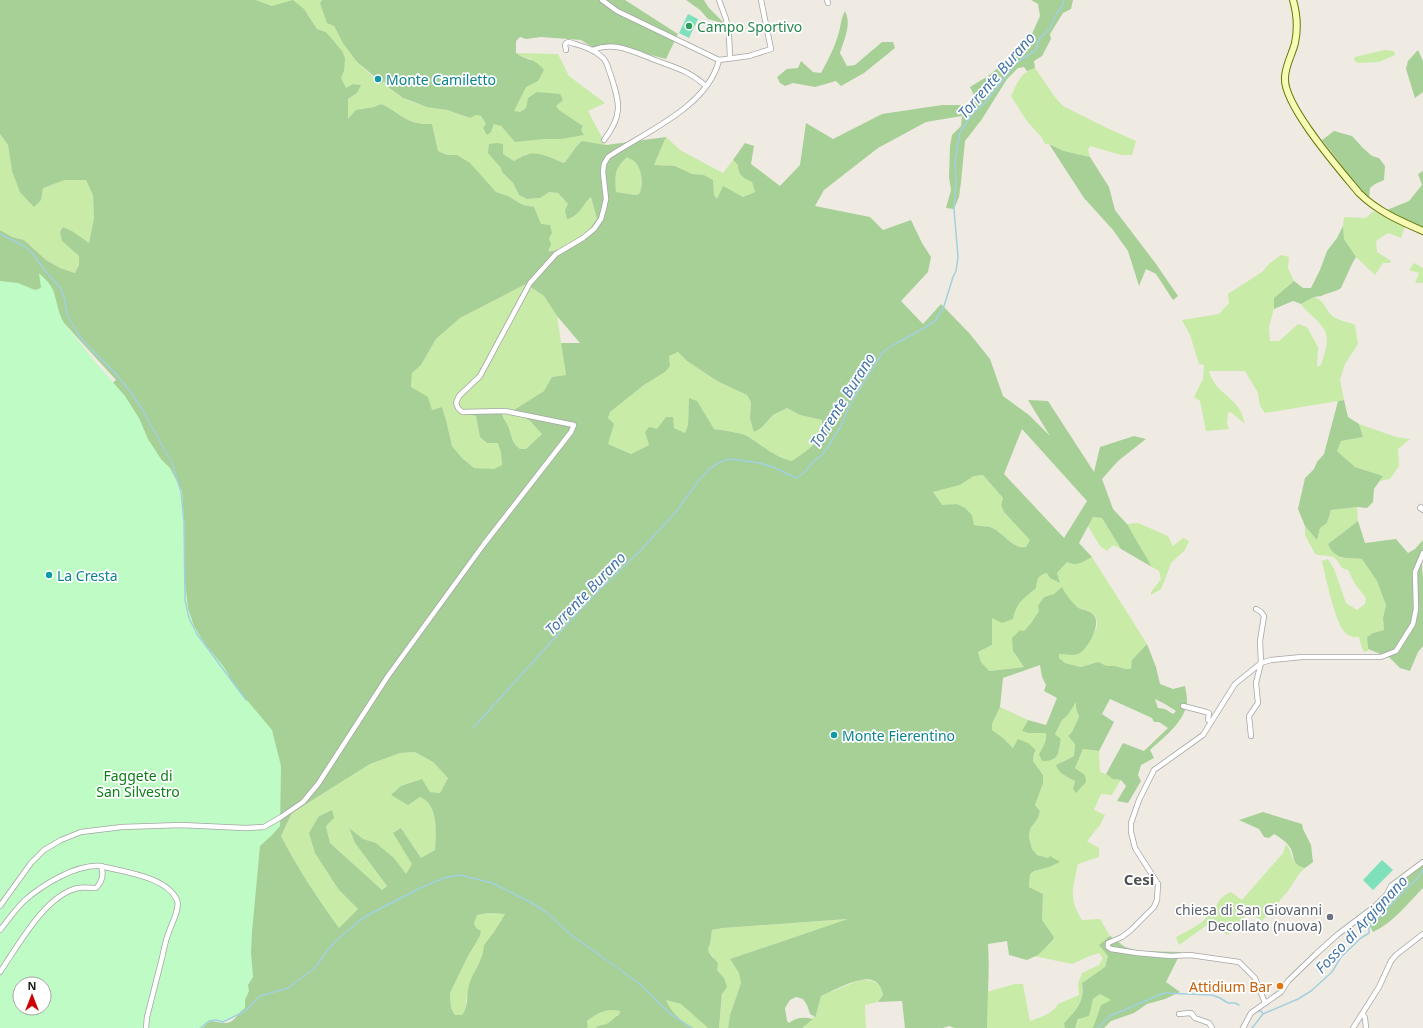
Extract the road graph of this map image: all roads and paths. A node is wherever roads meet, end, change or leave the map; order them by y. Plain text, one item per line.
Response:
1 (602, 0) edge
2 (720, 0) edge
3 (761, 0) edge
4 (1293, 0) edge
5 (566, 50) dead end
6 (592, 50) junction
7 (730, 58) junction
8 (719, 60) junction
9 (706, 86) junction
10 (604, 140) dead end
11 (1423, 231) edge
12 (1423, 553) edge
13 (1256, 609) dead end
14 (1261, 663) junction
15 (1183, 706) dead end
16 (1211, 722) junction
17 (1251, 736) dead end
18 (1423, 862) edge
19 (101, 866) junction
20 (0, 906) edge
21 (0, 930) edge
22 (1423, 934) edge
23 (0, 972) edge
24 (1265, 1003) junction
25 (1179, 1014) dead end
26 (1363, 1014) junction
27 (146, 1028) edge
28 (1212, 1028) edge
29 (1244, 1028) edge
30 (1353, 1028) edge
31 (1366, 1028) edge

1 - 8 street
2 - 7 street
3 - 7 street
4 - 11 main road
5 - 6 street
6 - 9 street
6 - 10 street
7 - 8 street
8 - 9 street
9 - 20 street
12 - 14 street
13 - 14 street
14 - 16 street
14 - 17 street
15 - 16 street
16 - 24 street
18 - 24 street
19 - 21 street
19 - 23 street
19 - 27 street
22 - 26 street
24 - 29 street
25 - 28 street
26 - 30 street
26 - 31 street

